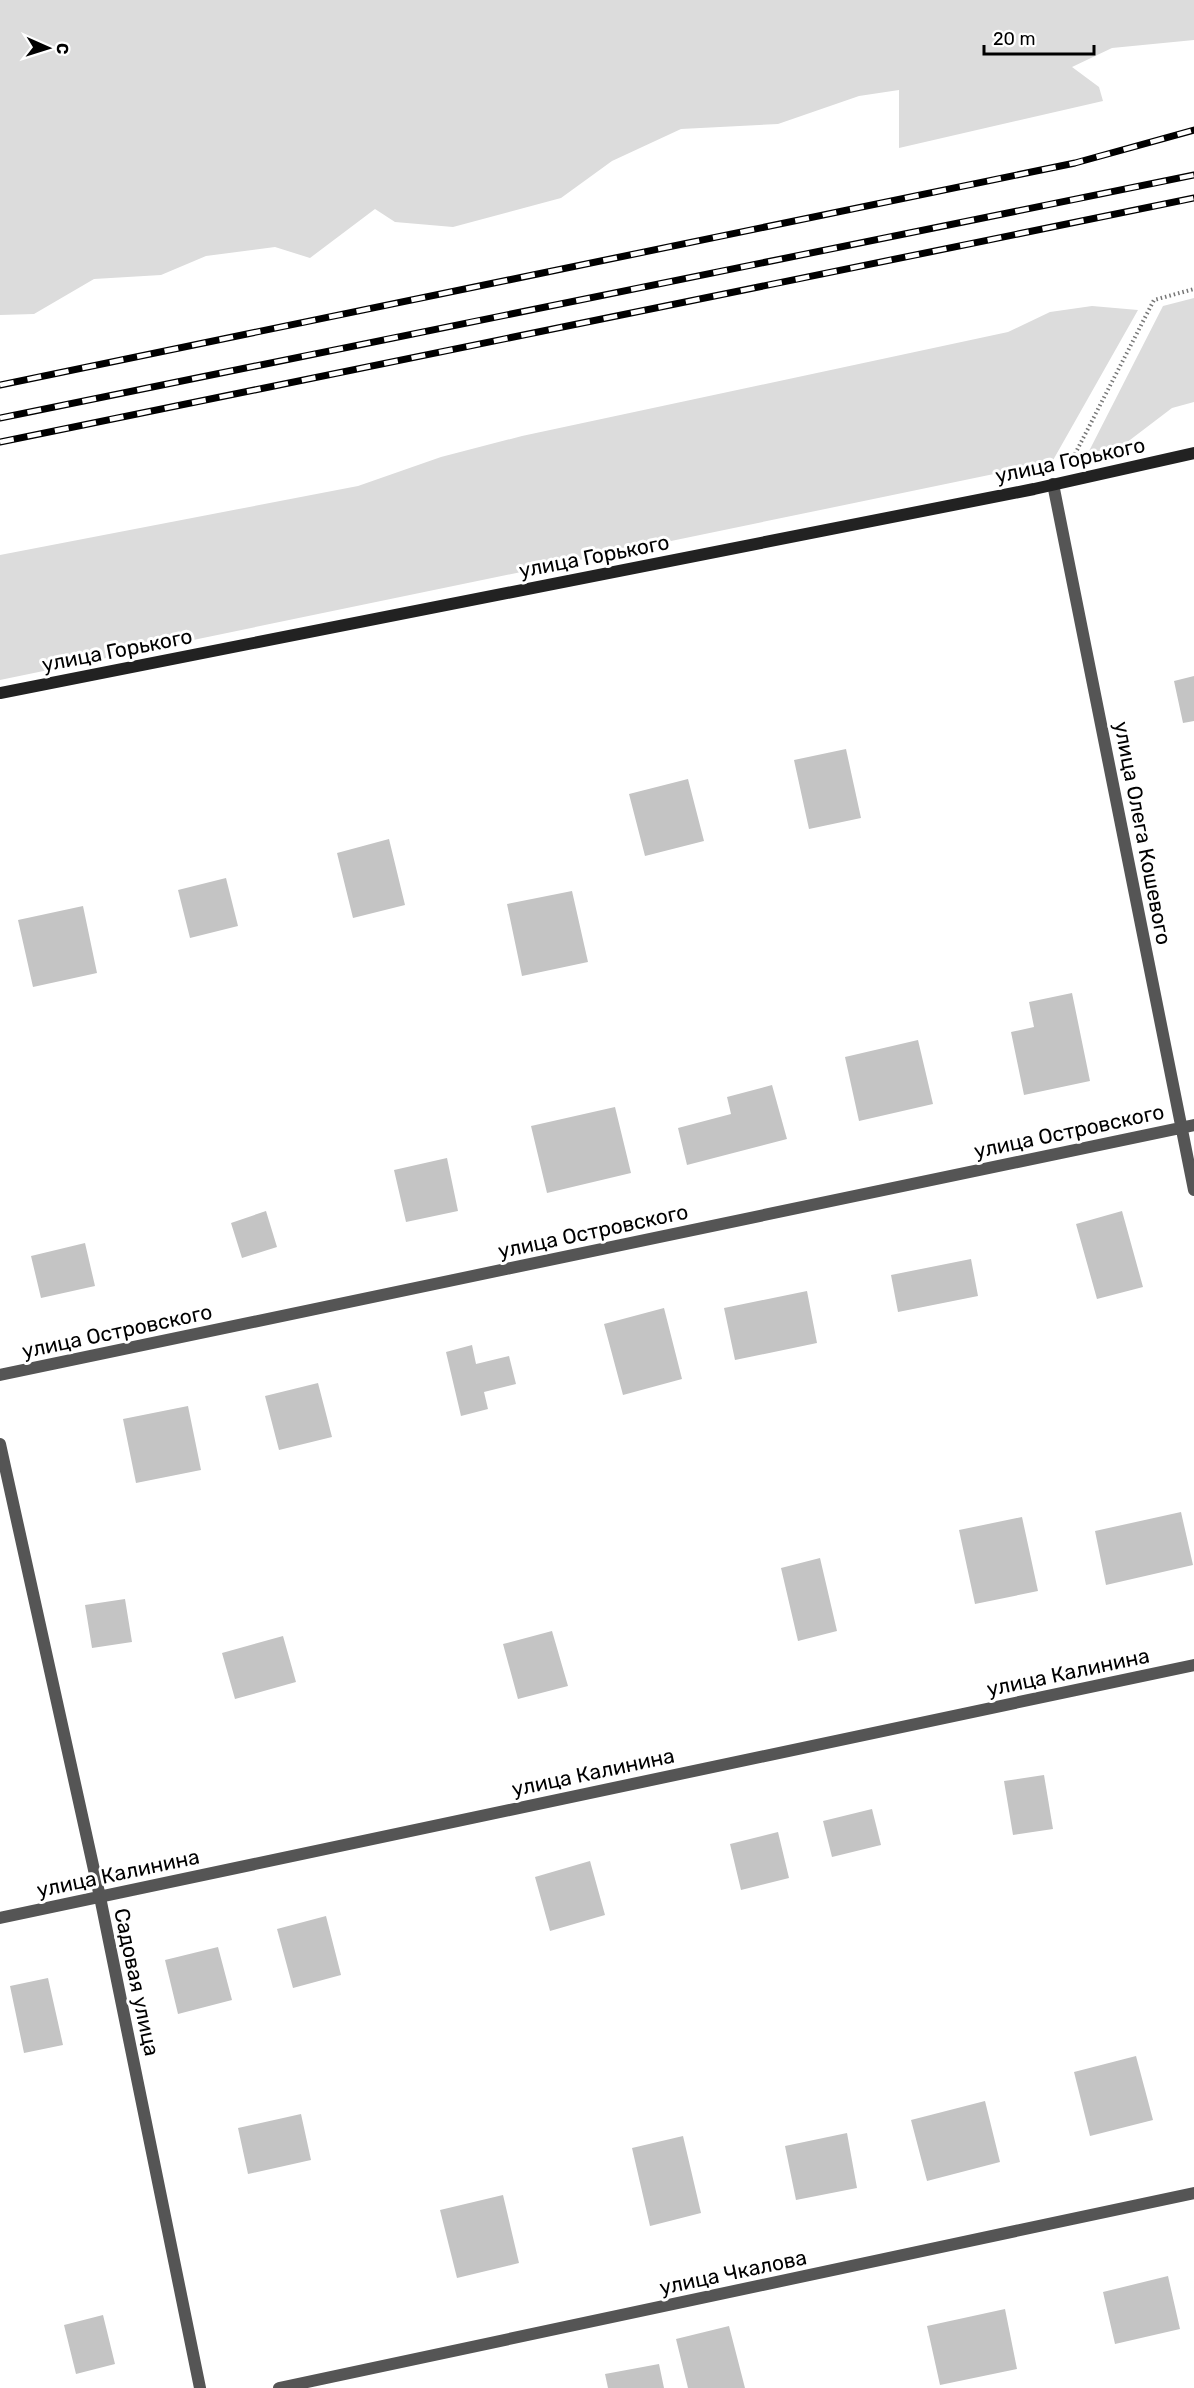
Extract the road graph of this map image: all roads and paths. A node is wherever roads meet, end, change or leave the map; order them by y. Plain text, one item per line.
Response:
1 (1194, 289) edge
2 (1194, 453) edge
3 (1053, 484) junction
4 (0, 693) edge
5 (1188, 1126) edge
6 (1194, 1190) edge
7 (0, 1375) edge
8 (0, 1444) edge
9 (1194, 1665) edge
10 (100, 1897) junction
11 (0, 1918) edge
12 (1194, 2193) edge
13 (200, 2388) edge
14 (279, 2388) edge

1 - 3 path
2 - 3 street, улица Горького
3 - 4 street, улица Горького
3 - 5 street, улица Олега Кошевого
5 - 6 street, улица Олега Кошевого
5 - 7 street, улица Островского
8 - 10 street, Садовая улица
9 - 10 street, улица Калинина
10 - 11 street, улица Калинина
10 - 13 street, Садовая улица
12 - 14 street, улица Чкалова

